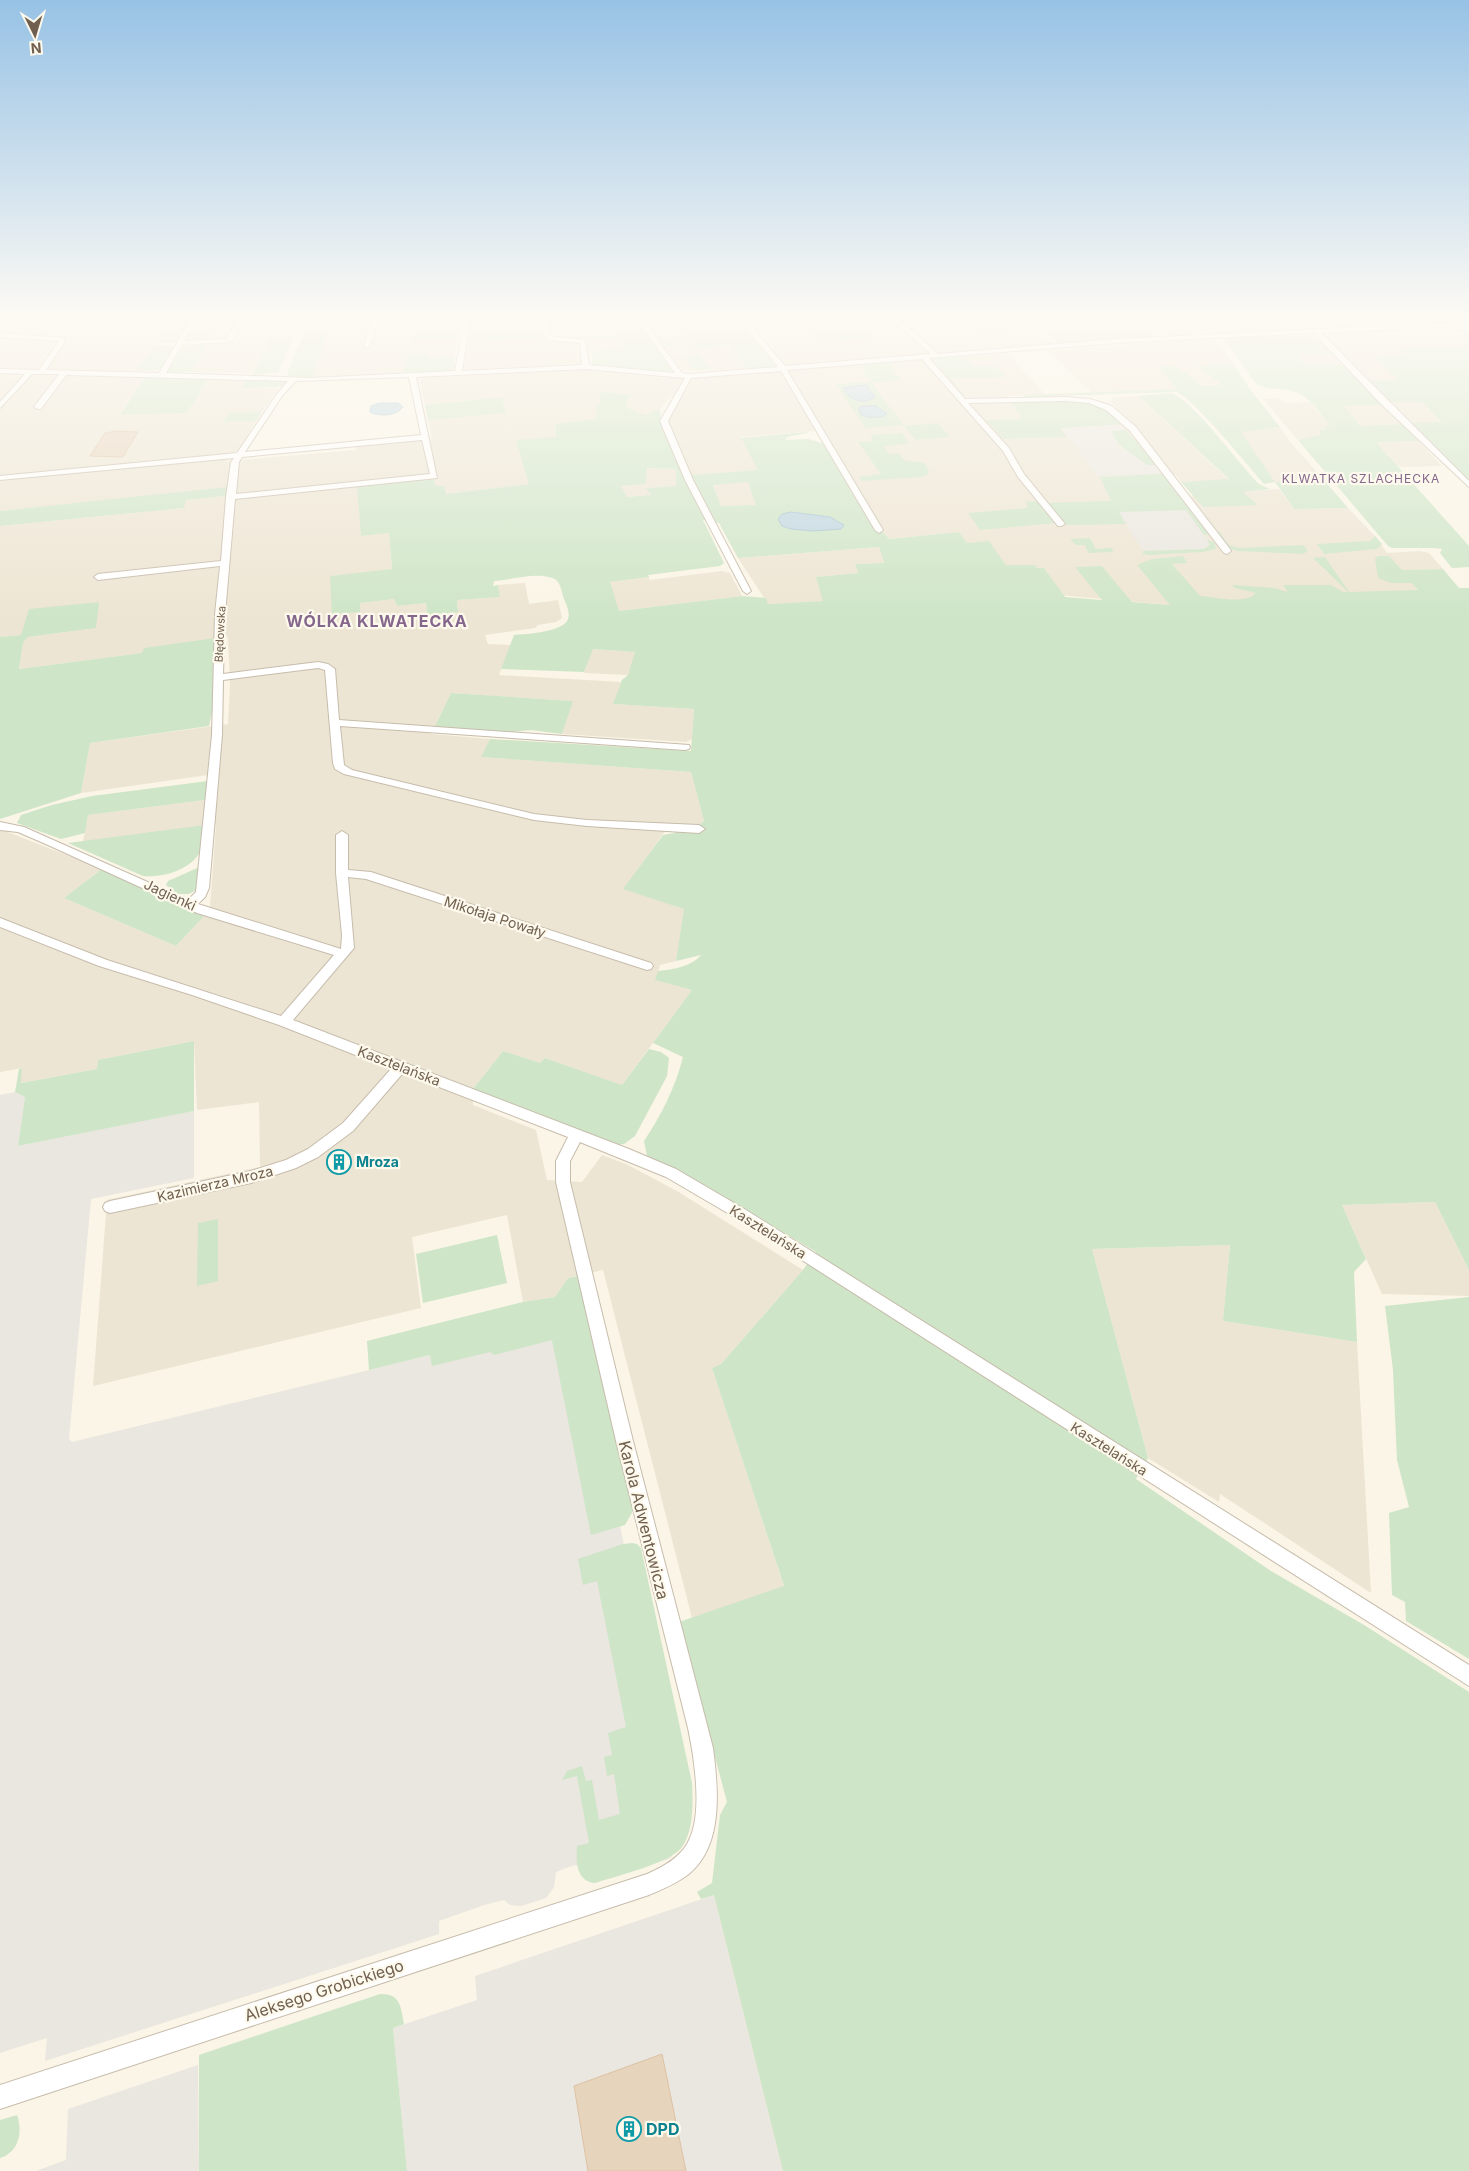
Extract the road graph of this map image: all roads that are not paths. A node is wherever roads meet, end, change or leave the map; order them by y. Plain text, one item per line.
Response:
1 (264, 418) edge
2 (422, 418) edge
3 (665, 418) edge
4 (812, 418) edge
5 (977, 418) edge
6 (1121, 418) edge
7 (1401, 418) edge
8 (426, 437) junction
9 (241, 454) junction
10 (0, 478) edge
11 (1469, 484) edge
12 (230, 497) junction
13 (1061, 524) dead end
14 (879, 530) dead end
15 (1227, 551) dead end
16 (224, 562) junction
17 (98, 577) dead end
18 (747, 591) dead end
19 (218, 678) junction
20 (335, 723) junction
21 (685, 747) dead end
22 (0, 826) edge
23 (699, 829) dead end
24 (342, 835) dead end
25 (342, 873) junction
26 (190, 905) junction
27 (0, 922) edge
28 (344, 954) junction
29 (647, 966) dead end
30 (284, 1022) junction
31 (401, 1066) junction
32 (577, 1134) junction
33 (110, 1207) dead end
34 (1469, 1676) edge
35 (649, 1884) joint
36 (0, 2097) edge

1 - 9 street, Błędowska
2 - 8 street
3 - 18 street
4 - 14 street
5 - 13 street
6 - 15 street
7 - 11 street
8 - 9 street
8 - 12 street
9 - 10 street
9 - 12 street, Błędowska
12 - 16 street, Błędowska
16 - 17 street
16 - 19 street, Błędowska
19 - 20 street
19 - 26 street, Błędowska
20 - 21 street
20 - 23 street
22 - 26 street, Jagienki
24 - 25 street
25 - 28 street
25 - 29 street, Mikołaja Powały
26 - 28 street, Jagienki
27 - 30 street, Kasztelańska
28 - 30 street
30 - 31 street, Kasztelańska
31 - 32 street, Kasztelańska
31 - 33 street, Kazimierza Mroza
32 - 34 street, Kasztelańska
32 - 35 street, Karola Adwentowicza
35 - 36 street, Aleksego Grobickiego

